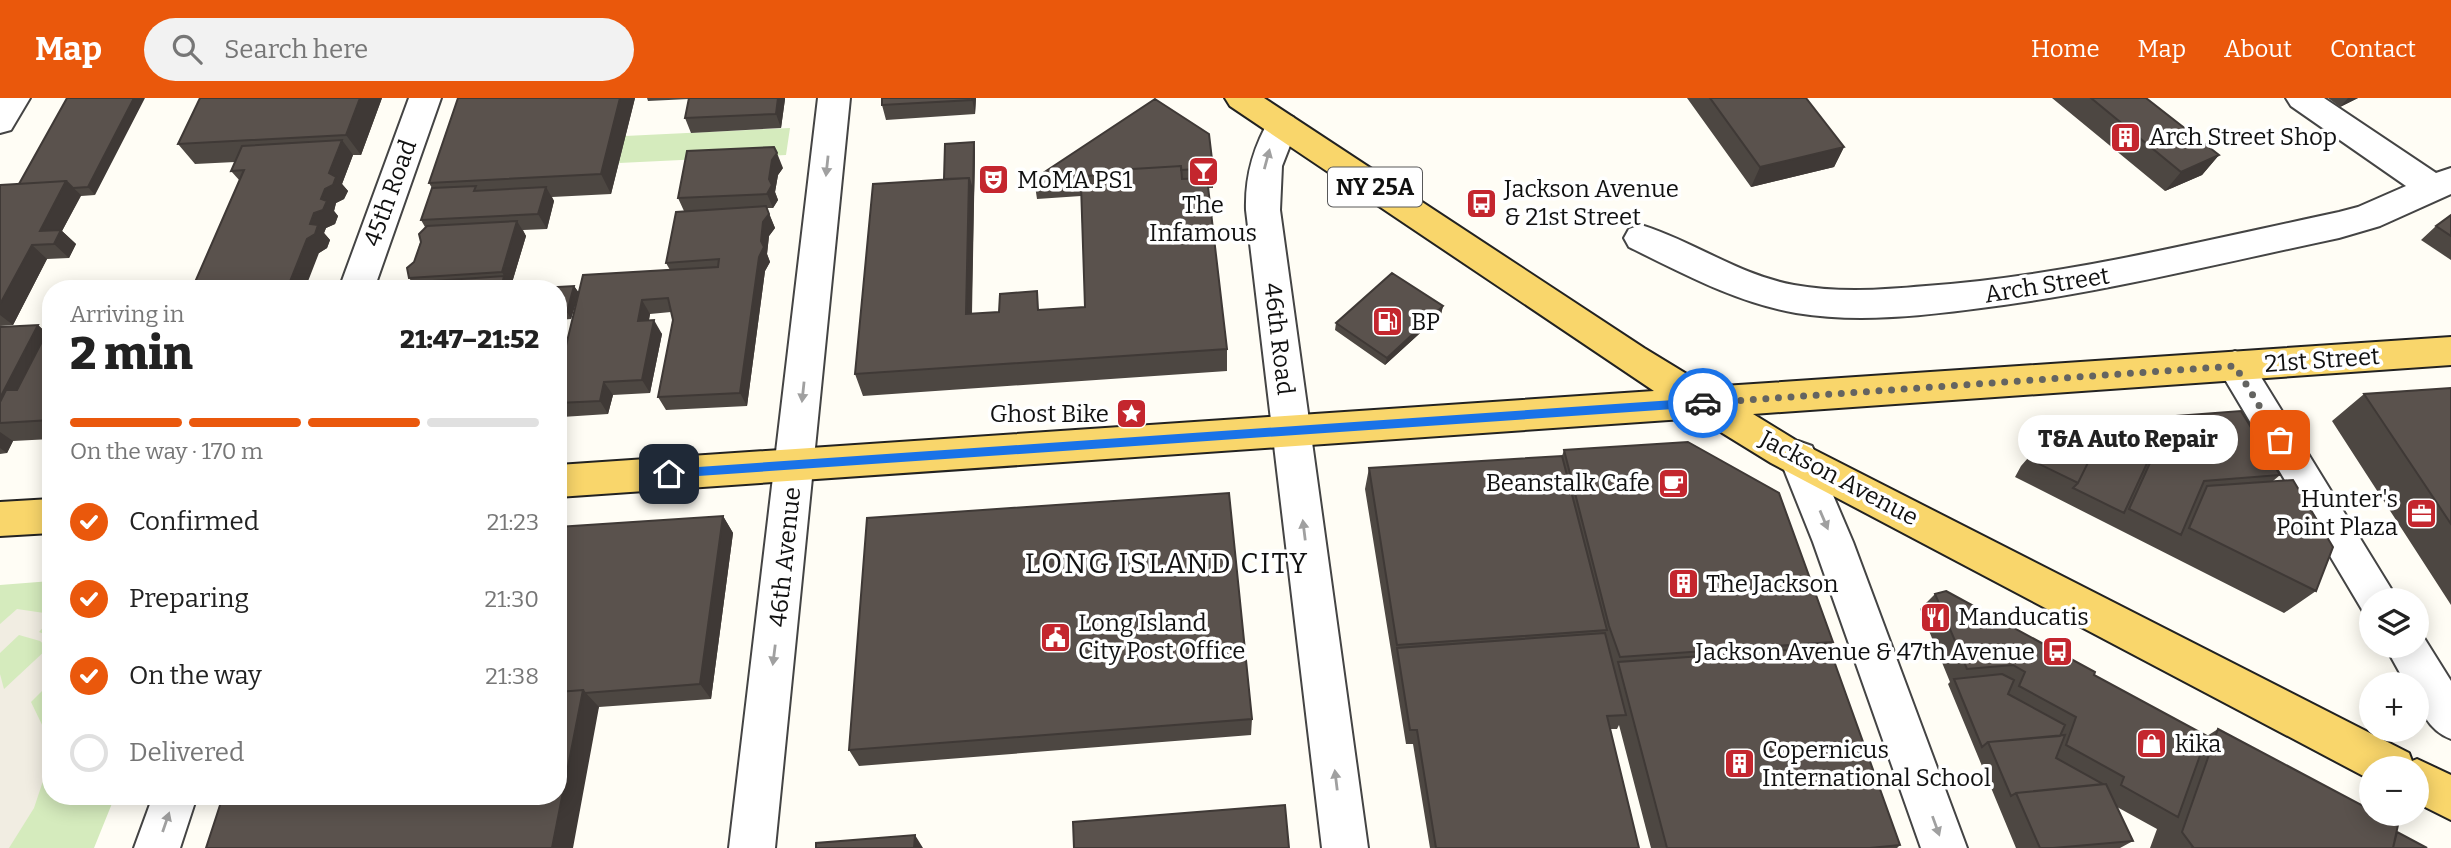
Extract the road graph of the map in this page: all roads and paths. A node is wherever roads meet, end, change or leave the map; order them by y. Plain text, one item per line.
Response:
1 (15, 98) edge
2 (425, 98) edge
3 (834, 98) edge
4 (1241, 98) edge
5 (2302, 98) edge
6 (0, 122) edge
7 (1282, 125) junction
8 (2442, 184) edge
9 (1641, 238) dead end
10 (359, 280) edge
11 (2451, 351) edge
12 (2235, 366) junction
13 (1704, 403) junction
14 (1291, 430) junction
15 (1798, 457) junction
16 (795, 465) junction
17 (567, 480) edge
18 (42, 517) edge
19 (0, 519) edge
20 (2371, 588) edge
21 (2413, 658) edge
22 (2451, 719) edge
23 (2370, 756) edge
24 (2429, 786) edge
25 (2451, 798) edge
26 (172, 805) edge
27 (157, 848) edge
28 (751, 848) edge
29 (1345, 848) edge
30 (1944, 848) edge

1 - 6 street
2 - 10 street, 45th Road
3 -> 16 street, 46th Avenue
4 - 7 main road, Jackson Avenue / NY 25A
5 - 8 street
7 - 13 main road, Jackson Avenue / NY 25A
14 -> 7 street, 46th Road
8 - 9 street, Arch Street
11 - 12 main road, 21st Street
12 - 13 main road, 21st Street
12 - 20 street
13 - 14 main road, 21st Street
13 - 15 main road, Jackson Avenue
14 - 16 main road, 21st Street
29 -> 14 street, 46th Road
15 - 23 main road, Jackson Avenue
15 -> 30 street
16 - 17 main road, 21st Street
16 -> 28 street, 46th Avenue
18 - 19 main road
21 - 22 street
24 - 25 main road
27 -> 26 street

